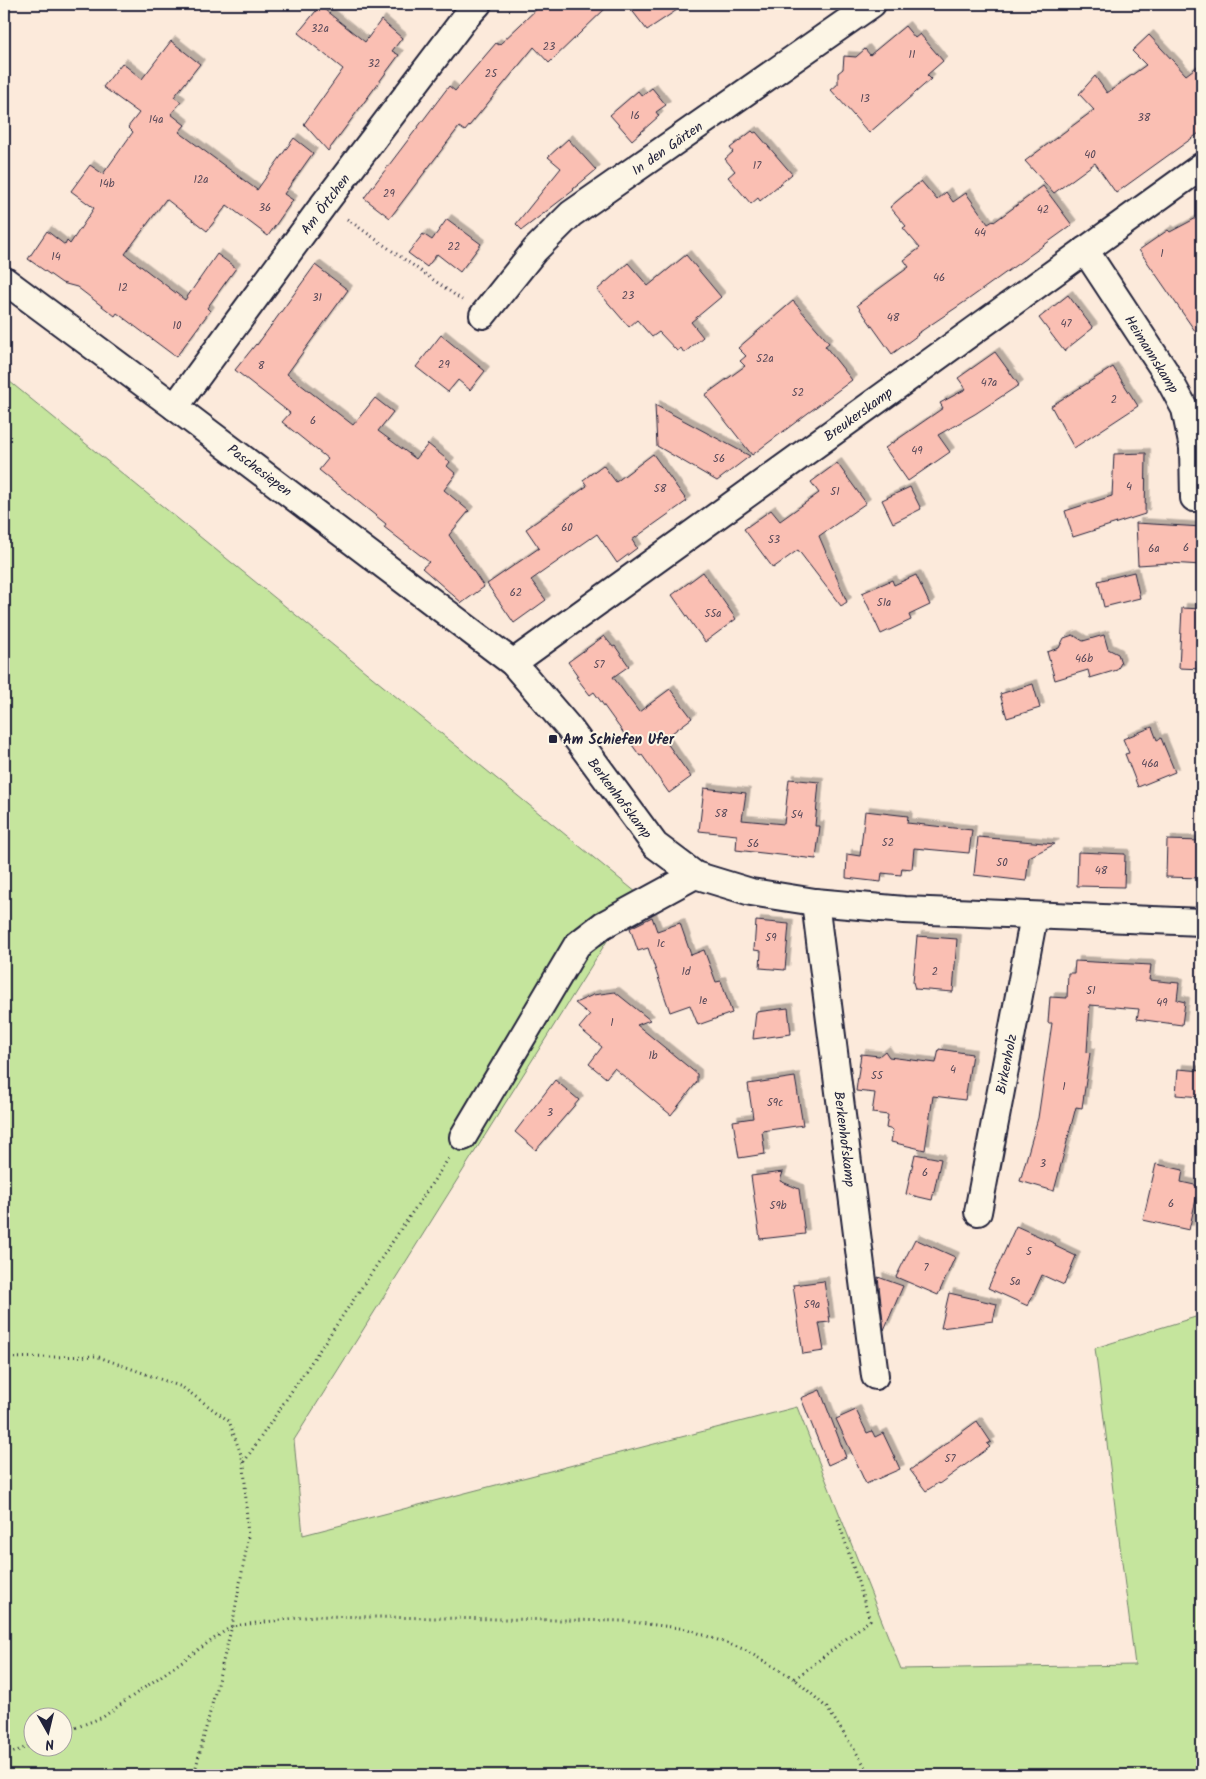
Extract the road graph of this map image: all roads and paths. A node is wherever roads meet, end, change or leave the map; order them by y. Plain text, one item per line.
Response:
1 (478, 4) edge
2 (872, 4) edge
3 (1202, 166) edge
4 (324, 204) junction
5 (1085, 250) junction
6 (4, 280) edge
7 (483, 315) joint
8 (175, 407) junction
9 (1194, 498) dead end
10 (514, 663) junction
11 (695, 875) junction
12 (815, 902) junction
13 (1034, 916) junction
14 (1202, 922) edge
15 (463, 1136) joint
16 (978, 1212) dead end
17 (4, 1358) edge
18 (875, 1376) dead end
19 (244, 1462) junction
20 (837, 1516) dead end
21 (232, 1626) junction
22 (795, 1679) junction
23 (72, 1729) edge
24 (22, 1749) edge
25 (4, 1756) edge
26 (194, 1775) edge
27 (871, 1775) edge

1 - 4 street, Am Örtchen
2 - 7 street, In den Gärten
3 - 5 street, Breukerskamp
4 - 7 path
4 - 8 street, Am Örtchen
5 - 9 street, Heimannskamp
5 - 10 street, Breukerskamp
6 - 8 street, Paschesiepen
8 - 10 street, Paschesiepen
10 - 11 street, Berkenhofskamp
11 - 12 street, Berkenhofskamp
11 - 15 street
12 - 13 street, Berkenhofskamp
12 - 18 street, Berkenhofskamp
13 - 14 street, Berkenhofskamp
13 - 16 street, Birkenholz
15 - 19 path
17 - 19 path
19 - 21 path
20 - 22 path
21 - 22 path
21 - 23 path
21 - 26 path
22 - 27 path
24 - 25 path

